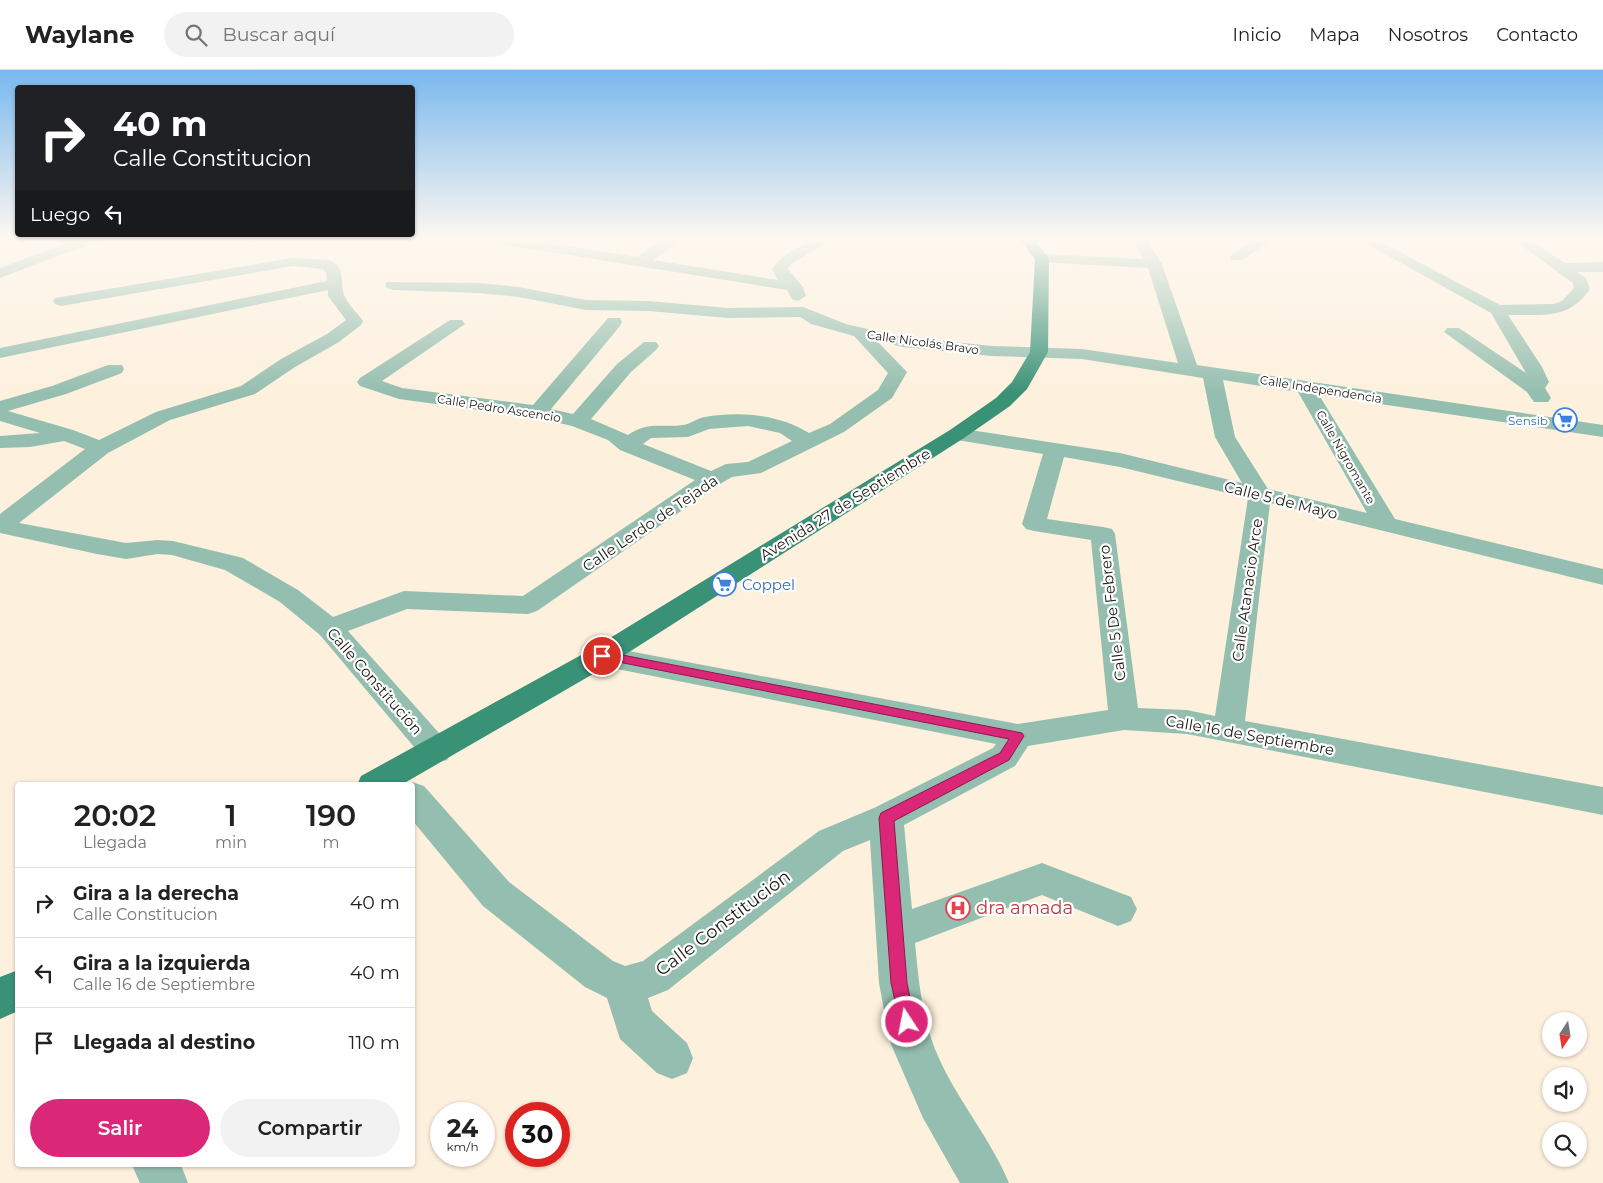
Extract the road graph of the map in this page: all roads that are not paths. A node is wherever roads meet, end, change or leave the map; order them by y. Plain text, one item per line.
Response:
1 (132, 290) edge
2 (305, 290) edge
3 (335, 290) edge
4 (498, 290) edge
5 (796, 290) edge
6 (1041, 290) edge
7 (1162, 290) edge
8 (1460, 290) edge
9 (1581, 290) edge
10 (62, 302) dead end
11 (1497, 310) junction
12 (804, 312) junction
13 (614, 322) dead end
14 (456, 324) dead end
15 (1453, 332) dead end
16 (861, 334) junction
17 (650, 346) dead end
18 (1039, 352) junction
19 (0, 353) edge
20 (115, 369) dead end
21 (1188, 369) junction
22 (1212, 373) junction
23 (1305, 387) junction
24 (1535, 388) junction
25 (0, 407) edge
26 (538, 412) junction
27 (0, 415) edge
28 (578, 421) junction
29 (1557, 424) junction
30 (1603, 431) edge
31 (66, 434) junction
32 (957, 434) junction
33 (806, 441) junction
34 (0, 442) edge
35 (628, 445) junction
36 (100, 448) junction
37 (1054, 450) junction
38 (712, 480) junction
39 (1260, 494) junction
40 (0, 526) edge
41 (1387, 526) junction
42 (1603, 577) edge
43 (330, 628) junction
44 (602, 656) junction
45 (1124, 719) junction
46 (1229, 729) junction
47 (1018, 736) junction
48 (436, 751) junction
49 (400, 782) edge
50 (1603, 801) edge
51 (415, 806) edge
52 (886, 818) junction
53 (1118, 909) dead end
54 (895, 933) junction
55 (624, 986) junction
56 (15, 991) edge
57 (0, 999) edge
58 (672, 1058) dead end
59 (156, 1167) edge
60 (165, 1183) edge
61 (986, 1183) edge

1 - 10 street
2 - 19 street
3 - 36 street
4 - 12 street, Calle Nicolás Bravo
5 - 12 street
6 - 18 main road
7 - 21 street
8 - 11 street
9 - 11 street
11 - 24 street
12 - 16 street, Calle Nicolás Bravo
13 - 26 street
14 - 26 street, Calle Pedro Ascencio
15 - 24 street
16 - 18 street, Calle Nicolás Bravo
16 - 33 street, Calle Lerdo de Tejada
17 - 28 street
18 - 21 street, Calle Independencia
18 - 32 main road, Avenida 27 de Septiembre
20 - 25 street
21 - 22 street, Calle Independencia
22 - 23 street, Calle Independencia
22 - 39 street
23 - 29 street, Calle Independencia
23 - 41 street, Calle Nigromante
24 - 29 street
26 - 28 street, Calle Pedro Ascencio
27 - 31 street
28 - 35 street, Calle Pedro Ascencio
29 - 30 street, Calle Independencia
31 - 34 street
31 - 36 street
32 - 37 street, Calle 5 de Mayo
32 - 44 main road, Avenida 27 de Septiembre
33 - 35 street
33 - 38 street, Calle Lerdo de Tejada
35 - 38 street, Calle Pedro Ascencio
36 - 40 street
37 - 39 street, Calle 5 de Mayo
37 - 45 street, Calle 5 De Febrero
38 - 43 street, Calle Lerdo de Tejada
39 - 41 street, Calle 5 de Mayo
39 - 46 street, Calle Atanacio Arce
40 - 43 street, Calle Constitución
41 - 42 street, Calle 5 de Mayo
43 - 48 street, Calle Constitución
44 - 47 street, Calle 16 de Septiembre
44 - 48 main road, Avenida 27 de Septiembre
45 - 46 street, Calle 16 de Septiembre
45 - 47 street, Calle 16 de Septiembre
46 - 50 street, Calle 16 de Septiembre
47 - 52 street, Calle Constitución
48 - 49 main road, Avenida 27 de Septiembre
51 - 55 street
52 - 54 street
52 - 55 street, Calle Constitución
53 - 54 street
54 - 61 street
55 - 58 street
56 - 57 main road
59 - 60 street

